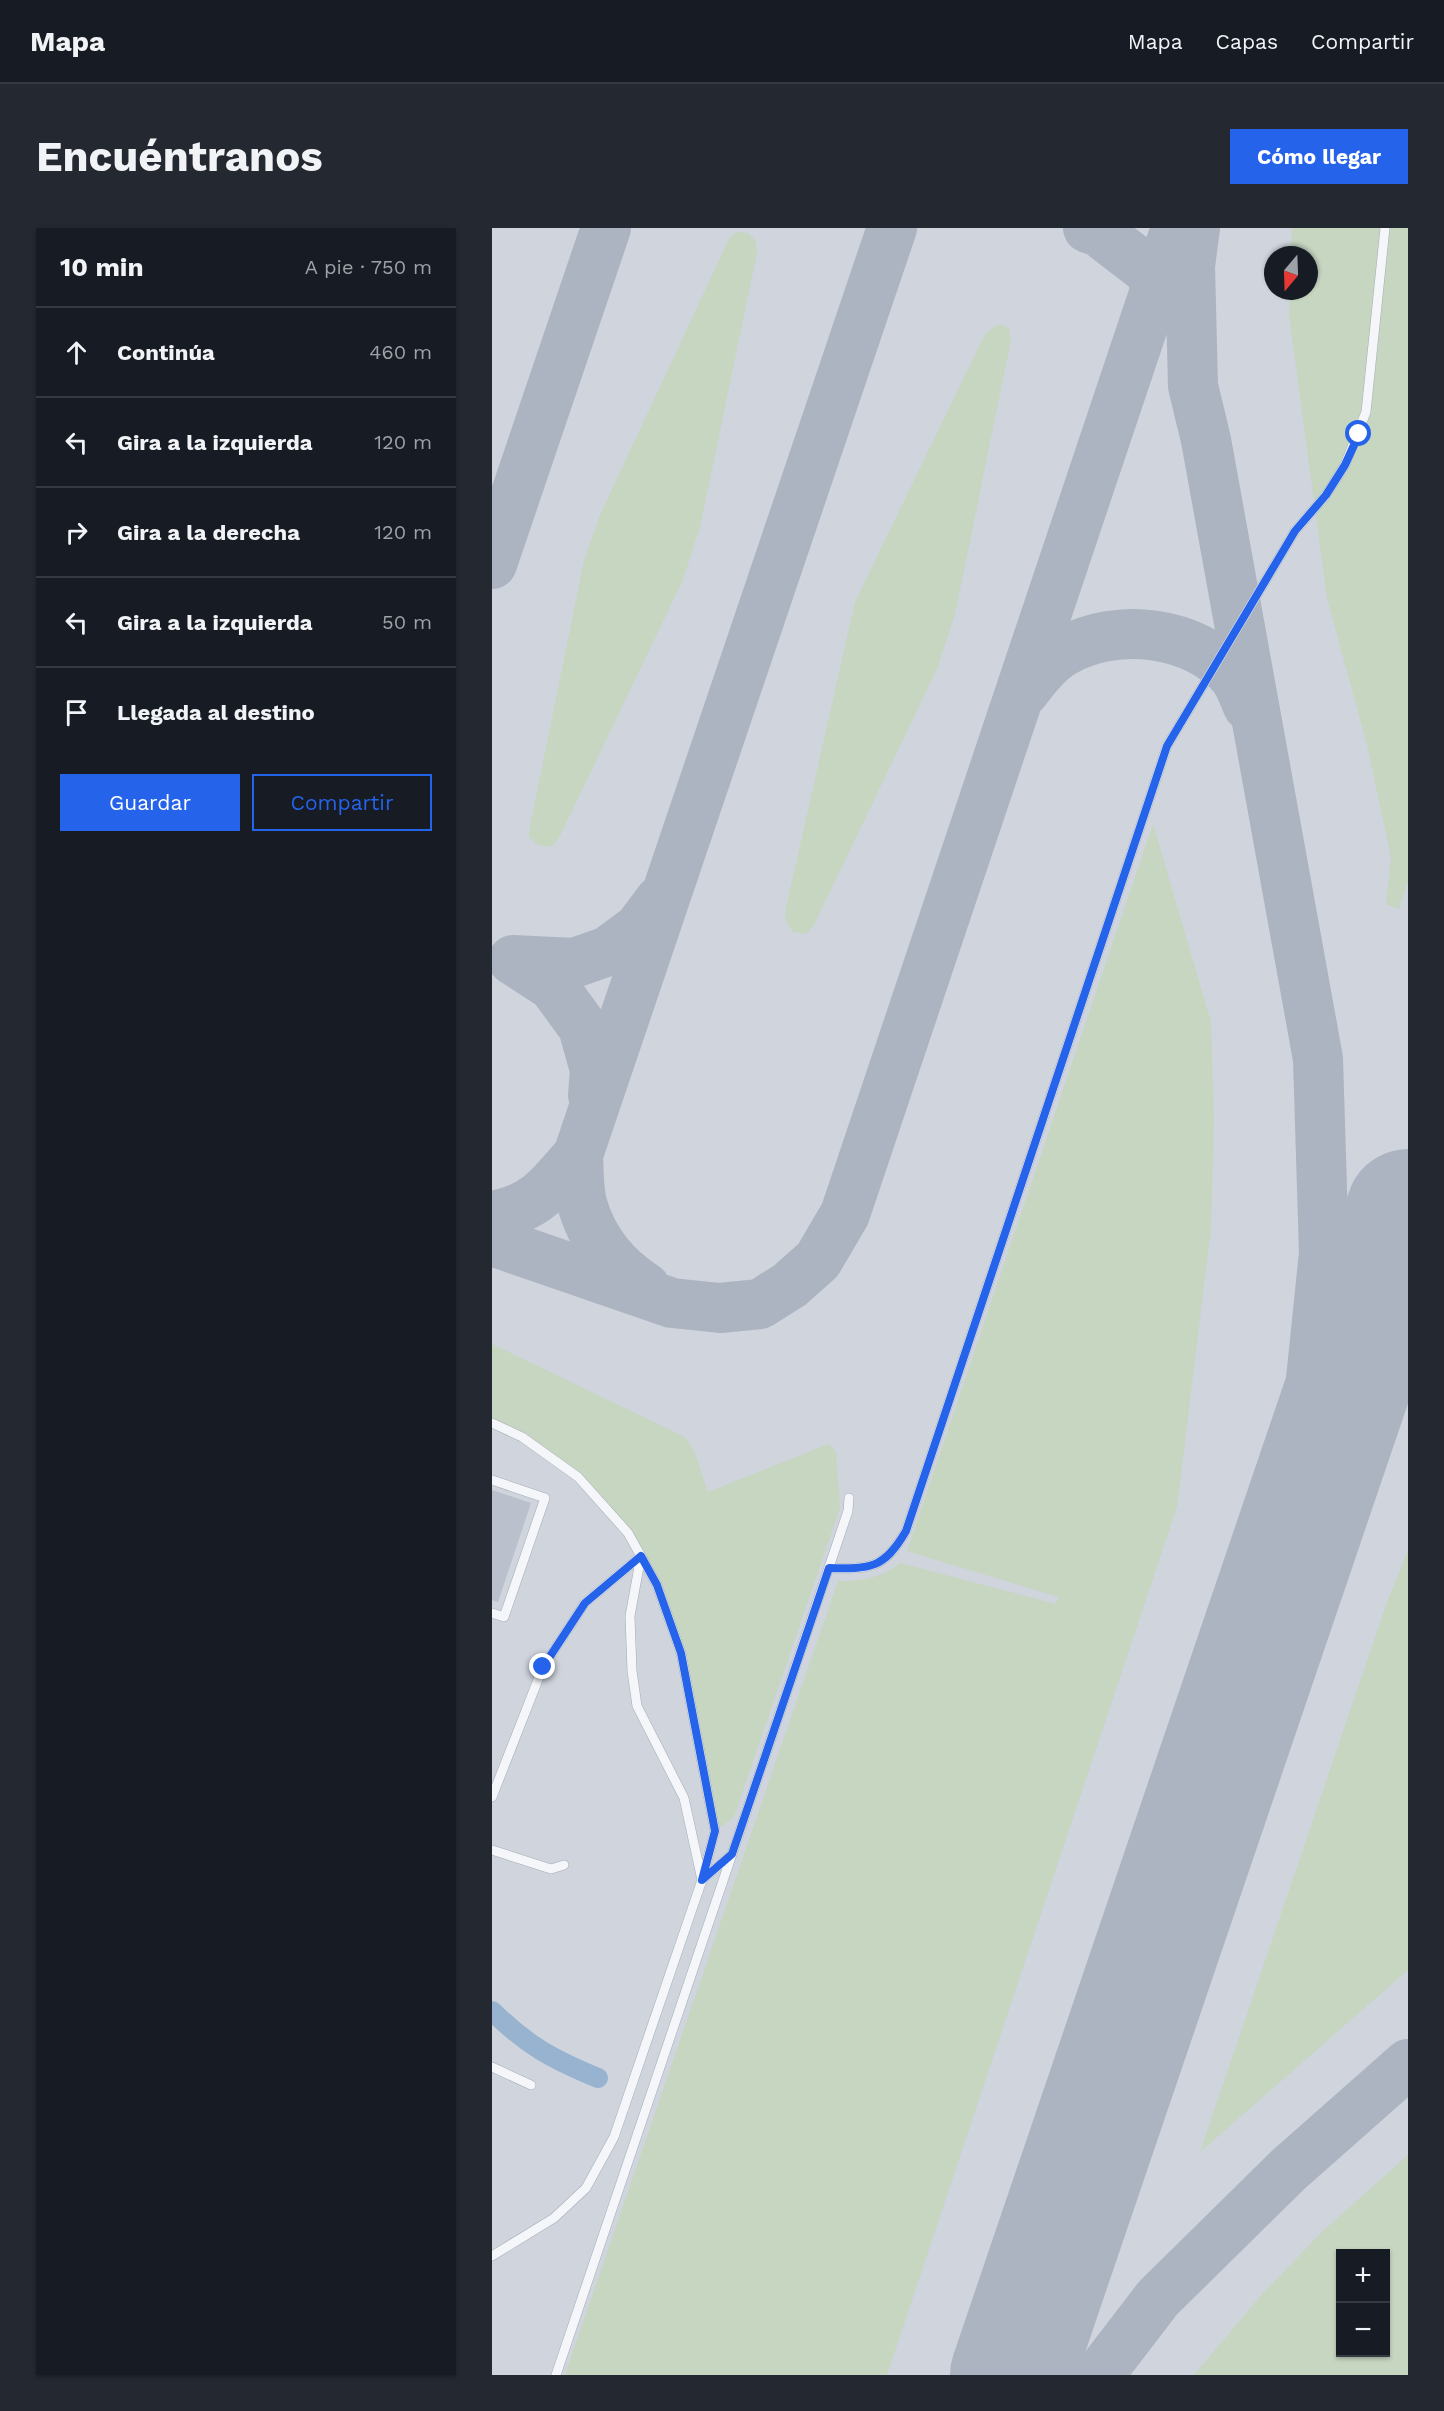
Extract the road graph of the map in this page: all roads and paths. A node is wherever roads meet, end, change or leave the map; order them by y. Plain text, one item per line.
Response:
1 (1385, 228) edge
2 (492, 1423) edge
3 (492, 1480) edge
4 (849, 1498) dead end
5 (641, 1556) junction
6 (829, 1568) junction
7 (492, 1613) edge
8 (492, 1797) edge
9 (492, 1850) edge
10 (732, 1854) junction
11 (564, 1865) dead end
12 (702, 1880) junction
13 (492, 2067) edge
14 (531, 2085) dead end
15 (492, 2256) edge
16 (556, 2375) edge

1 - 6 lane
2 - 5 lane
3 - 7 lane
4 - 6 lane
5 - 8 lane
5 - 12 lane
5 - 12 lane
6 - 10 lane
9 - 11 lane
10 - 12 lane
10 - 16 lane
12 - 15 lane
13 - 14 lane

